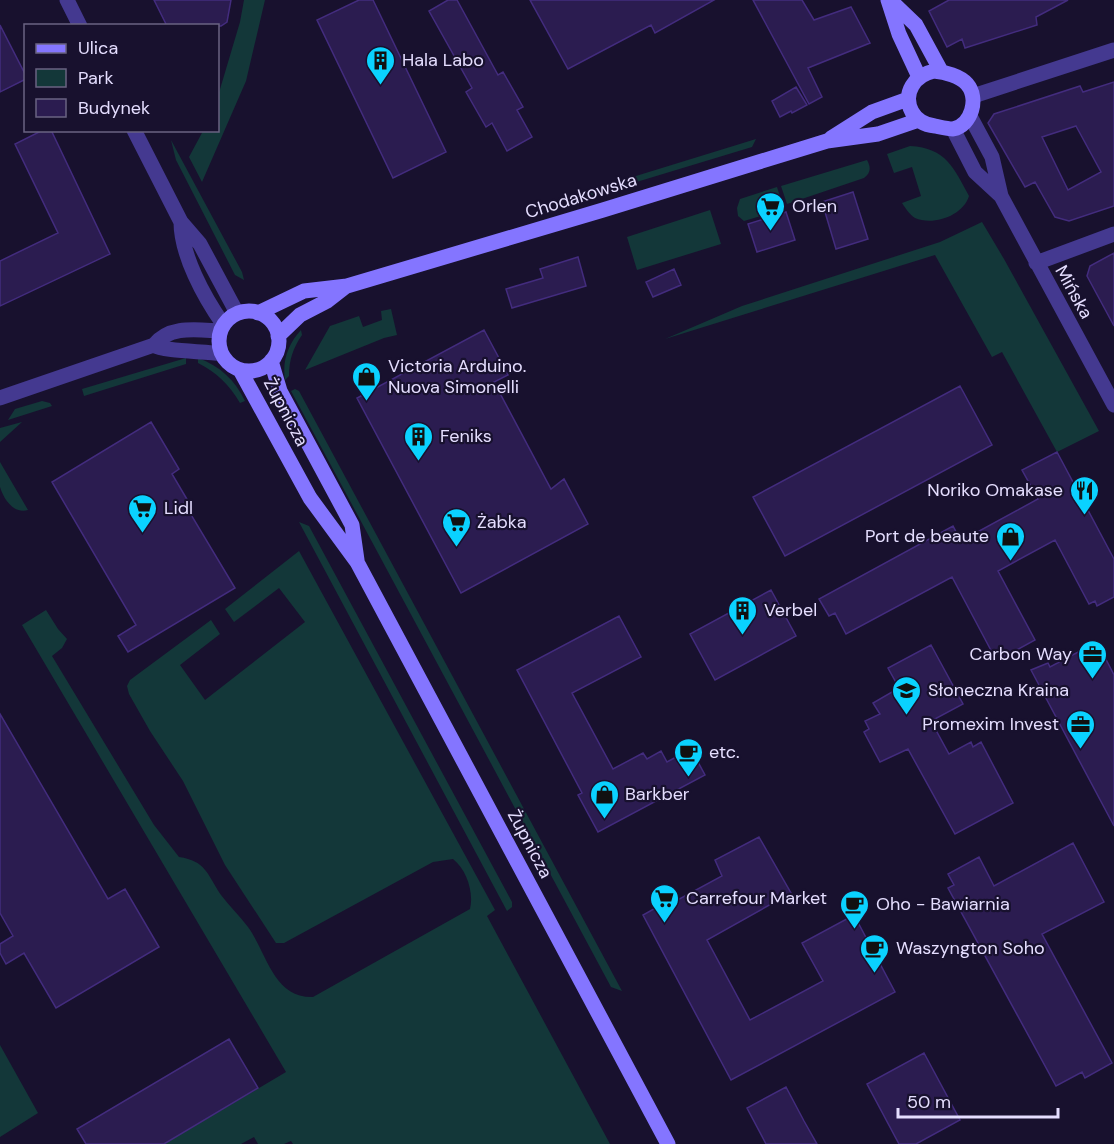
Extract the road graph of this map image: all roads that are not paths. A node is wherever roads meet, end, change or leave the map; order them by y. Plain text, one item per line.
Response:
1 (67, 0) edge
2 (889, 0) edge
3 (79, 24) edge
4 (1114, 50) edge
5 (941, 71) junction
6 (919, 77) junction
7 (973, 96) junction
8 (908, 99) junction
9 (970, 117) junction
10 (919, 120) junction
11 (953, 129) junction
12 (135, 132) edge
13 (826, 141) junction
14 (1001, 196) junction
15 (181, 222) junction
16 (1114, 234) edge
17 (1036, 263) junction
18 (346, 286) junction
19 (258, 313) junction
20 (237, 314) junction
21 (222, 328) junction
22 (278, 336) junction
23 (154, 345) junction
24 (221, 354) junction
25 (271, 361) junction
26 (240, 370) junction
27 (0, 398) edge
28 (1113, 399) edge
29 (357, 562) junction
30 (668, 1144) edge

1 - 3 street
2 - 5 street
2 - 6 street
4 - 7 street
5 - 6 street
5 - 7 street
6 - 8 street
7 - 9 street
8 - 10 street
8 - 13 street, Chodakowska
9 - 11 street
9 - 14 street, Mińska
10 - 11 street
10 - 13 street, Chodakowska
11 - 14 street, Mińska
12 - 15 street
13 - 18 street, Chodakowska
14 - 17 street, Mińska
15 - 20 street
15 - 21 street
16 - 17 street
17 - 28 street, Mińska
18 - 19 street, Chodakowska
18 - 22 street, Chodakowska
19 - 20 street
19 - 22 street
20 - 21 street
21 - 23 street
21 - 24 street
22 - 25 street
23 - 24 street
23 - 27 street
24 - 26 street
25 - 26 street
25 - 29 street, Żupnicza
26 - 29 street, Żupnicza
29 - 30 street, Żupnicza

